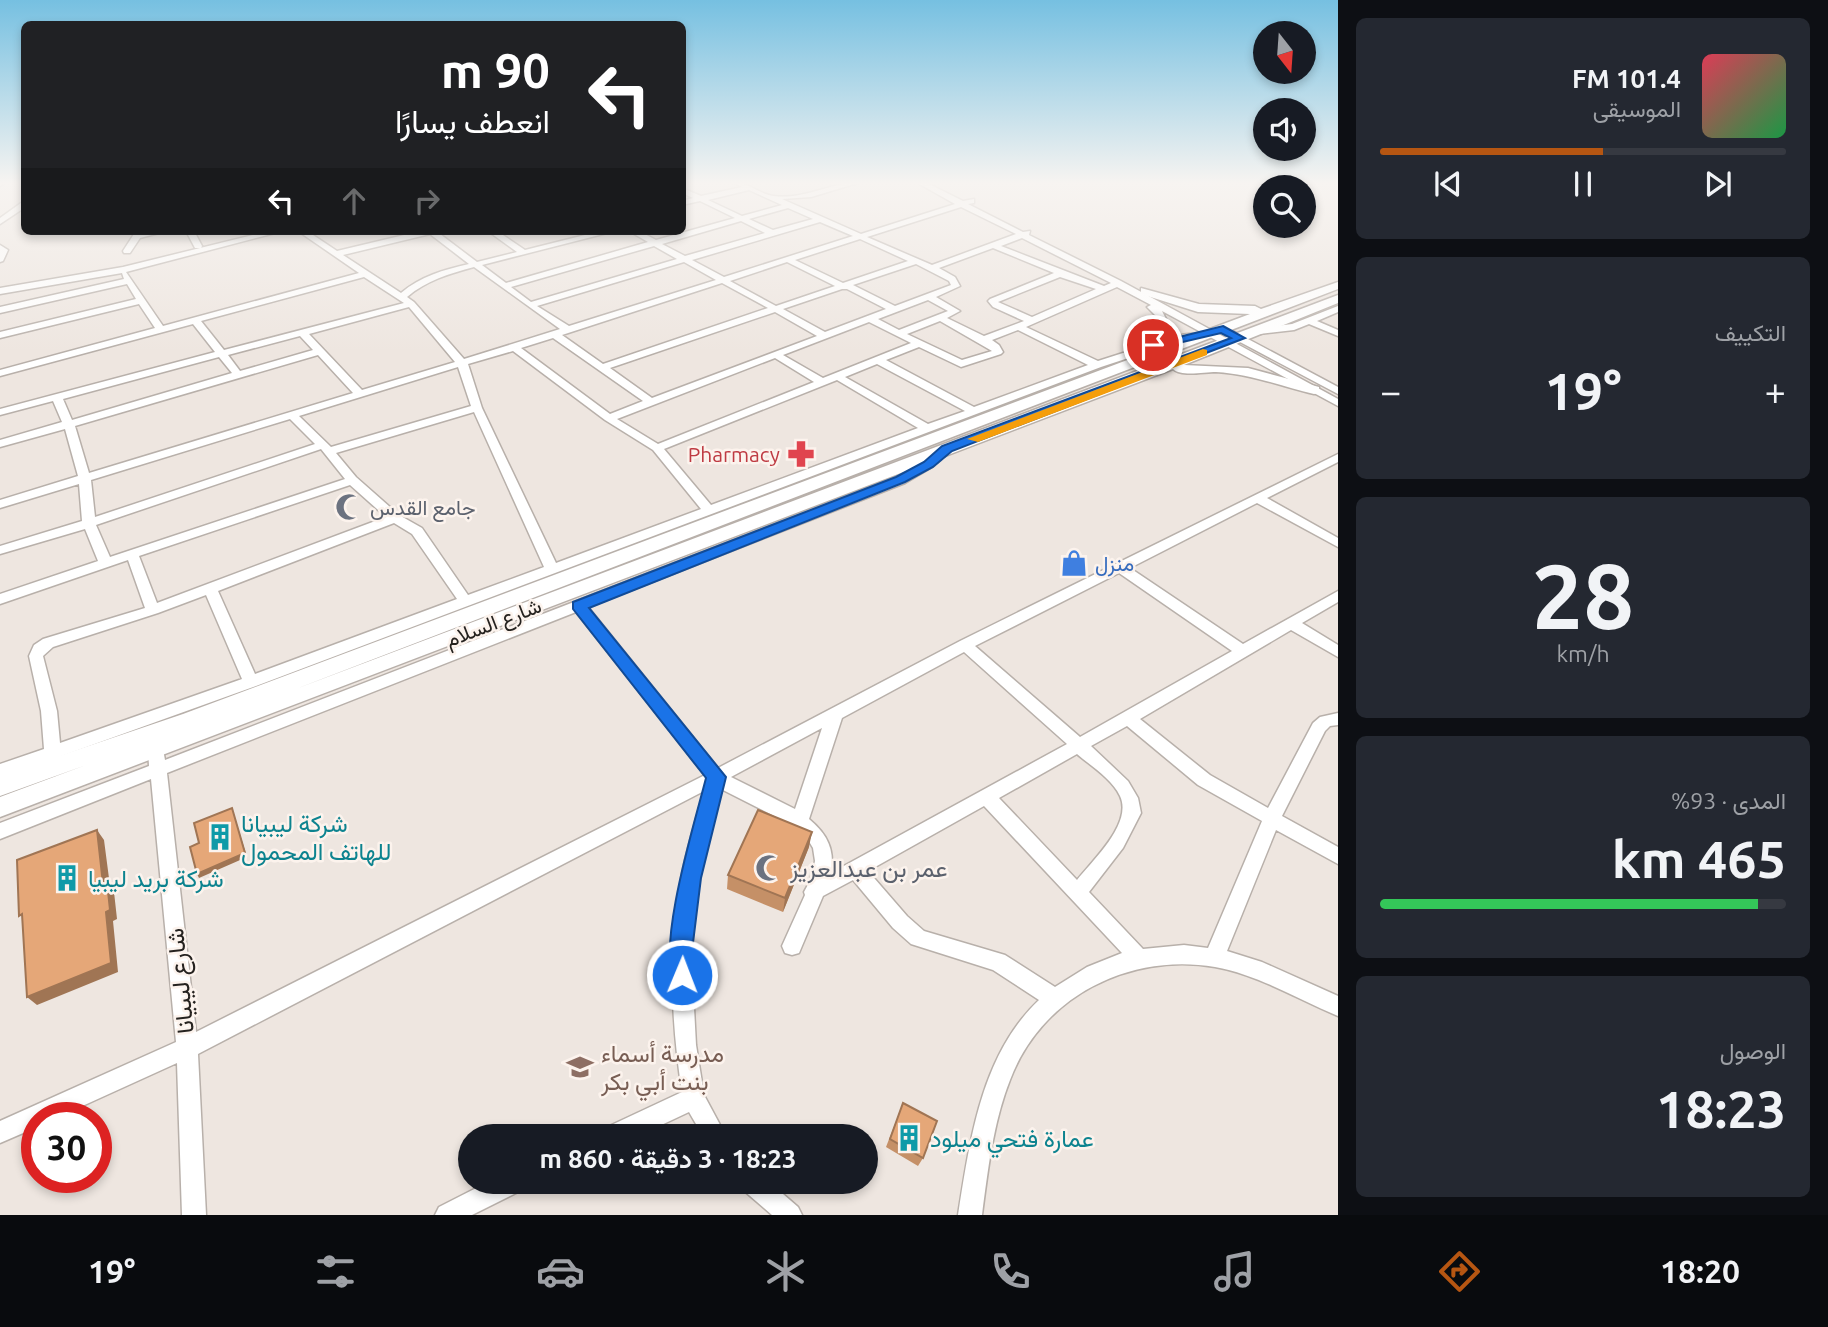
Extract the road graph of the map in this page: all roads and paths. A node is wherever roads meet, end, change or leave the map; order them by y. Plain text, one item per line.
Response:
1 (134, 239) edge
2 (194, 239) edge
3 (226, 239) edge
4 (248, 239) edge
5 (313, 239) edge
6 (399, 239) edge
7 (441, 239) edge
8 (503, 239) edge
9 (581, 239) edge
10 (647, 239) edge
11 (670, 239) edge
12 (753, 239) edge
13 (853, 239) edge
14 (862, 239) edge
15 (1012, 239) edge
16 (1037, 239) edge
17 (1040, 239) edge
18 (749, 240) joint
19 (654, 243) junction
20 (198, 246) junction
21 (992, 246) junction
22 (0, 247) edge
23 (127, 251) dead end
24 (524, 253) junction
25 (336, 254) junction
26 (0, 259) edge
27 (1085, 259) junction
28 (685, 260) junction
29 (789, 260) junction
30 (916, 261) junction
31 (1074, 261) junction
32 (475, 266) junction
33 (932, 268) junction
34 (123, 270) junction
35 (365, 274) junction
36 (1064, 274) junction
37 (129, 281) junction
38 (725, 281) junction
39 (1118, 284) junction
40 (1338, 285) edge
41 (503, 286) junction
42 (846, 286) junction
43 (0, 288) edge
44 (1104, 289) junction
45 (1129, 289) junction
46 (1145, 291) junction
47 (929, 297) junction
48 (1338, 299) edge
49 (406, 300) junction
50 (140, 301) junction
51 (530, 305) junction
52 (1273, 308) junction
53 (1338, 309) edge
54 (0, 310) edge
55 (777, 310) junction
56 (895, 310) junction
57 (940, 318) junction
58 (870, 319) junction
59 (195, 320) junction
60 (1033, 321) junction
61 (1309, 321) junction
62 (1018, 327) junction
63 (160, 329) junction
64 (568, 330) junction
65 (1259, 331) junction
66 (302, 332) junction
67 (1338, 333) edge
68 (554, 334) junction
69 (897, 334) junction
70 (0, 335) edge
71 (825, 336) junction
72 (1221, 336) junction
73 (984, 340) junction
74 (918, 344) junction
75 (1153, 345) junction
76 (514, 347) junction
77 (320, 351) junction
78 (222, 353) junction
79 (776, 355) junction
80 (878, 360) junction
81 (462, 363) junction
82 (1097, 365) junction
83 (601, 368) junction
84 (0, 373) edge
85 (1144, 375) junction
86 (238, 376) junction
87 (837, 376) junction
88 (822, 382) junction
89 (1314, 390) junction
90 (1338, 391) edge
91 (360, 395) junction
92 (56, 396) junction
93 (649, 401) junction
94 (1338, 403) edge
95 (477, 408) junction
96 (0, 412) edge
97 (975, 412) junction
98 (292, 415) junction
99 (609, 418) junction
100 (69, 425) junction
101 (928, 429) junction
102 (0, 444) edge
103 (326, 448) junction
104 (657, 448) junction
105 (947, 449) junction
106 (1338, 457) edge
107 (85, 480) junction
108 (352, 480) junction
109 (1258, 498) junction
110 (0, 504) edge
111 (710, 512) junction
112 (395, 518) junction
113 (89, 524) junction
114 (1338, 543) edge
115 (0, 550) edge
116 (132, 554) junction
117 (106, 564) junction
118 (1121, 568) junction
119 (552, 569) junction
120 (210, 589) junction
121 (1338, 596) edge
122 (0, 599) edge
123 (466, 602) junction
124 (579, 606) junction
125 (153, 610) junction
126 (1291, 623) junction
127 (965, 645) junction
128 (1242, 651) junction
129 (1338, 652) edge
130 (251, 682) junction
131 (835, 714) junction
132 (1128, 718) junction
133 (1338, 719) edge
134 (1079, 745) junction
135 (53, 753) junction
136 (158, 759) junction
137 (0, 771) edge
138 (716, 777) junction
139 (0, 786) edge
140 (987, 797) junction
141 (0, 807) edge
142 (800, 820) junction
143 (1271, 820) junction
144 (0, 831) edge
145 (1338, 856) edge
146 (855, 869) junction
147 (813, 892) junction
148 (1077, 894) junction
149 (792, 946) dead end
150 (1138, 957) junction
151 (1214, 958) junction
152 (1055, 999) junction
153 (1338, 1006) edge
154 (187, 1048) junction
155 (694, 1098) junction
156 (639, 1124) edge
157 (708, 1124) edge
158 (0, 1132) edge
159 (490, 1194) edge
160 (767, 1207) edge
161 (194, 1215) edge
162 (447, 1215) edge
163 (790, 1215) edge
164 (970, 1215) edge

1 - 23 street
2 - 20 street
3 - 20 street
4 - 34 street
5 - 25 street
6 - 25 street
7 - 32 street
8 - 24 street
9 - 24 street
10 - 19 street
11 - 19 street
12 - 18 street
13 - 29 street
14 - 30 street
15 - 21 street
16 - 31 street
17 - 27 street
18 - 28 street
19 - 28 street
19 - 41 street
20 - 43 street
21 - 33 street
21 - 36 street
22 - 26 street
24 - 32 street
25 - 35 street
27 - 31 street
27 - 46 street
28 - 38 street
28 - 51 street
29 - 38 street
29 - 42 street
30 - 33 street
30 - 42 street
31 - 39 street
32 - 41 street
32 - 49 street
33 - 47 street
34 - 37 street
34 - 43 street
35 - 49 street
35 - 59 street
36 - 44 street
36 - 60 street
37 - 50 street
37 - 54 street
38 - 55 street
38 - 64 street
39 - 44 street
39 - 45 street
40 - 52 highway, شارع السلام
41 - 51 street
42 - 55 street
42 - 56 street
44 - 60 street
45 - 72 street
45 - 75 street
46 - 52 highway
46 - 72 street
47 - 56 street
47 - 57 street
48 - 65 highway, شارع السلام
49 - 66 street
49 - 81 street
50 - 63 street
50 - 70 street
51 - 64 street
52 - 72 highway, شارع السلام
53 - 61 street
55 - 71 street
55 - 83 street
56 - 58 street
57 - 69 street
57 - 73 street
58 - 69 street
58 - 71 street
59 - 63 street
59 - 78 street
60 - 62 street
61 - 65 street
61 - 67 street
62 - 73 street
62 - 82 street
63 - 84 street
64 - 68 street
65 - 72 highway, شارع السلام
66 - 77 street
66 - 78 street
68 - 76 street
68 - 83 street
69 - 74 street
71 - 79 street
72 - 75 street
72 - 85 highway, شارع السلام
72 - 89 street
72 - 90 street
72 - 139 highway, شارع السلام
73 - 74 street
74 - 80 street
75 - 82 street
76 - 81 street
76 - 99 street
77 - 86 street
77 - 91 street
78 - 86 street
78 - 92 street
79 - 88 street
79 - 93 street
80 - 87 street
80 - 97 street
81 - 91 street
81 - 95 street
82 - 97 street
83 - 93 street
85 - 89 highway
85 - 105 highway, شارع السلام
86 - 100 street
87 - 88 street
87 - 101 street
88 - 104 street
89 - 94 street
91 - 98 street
92 - 96 street
92 - 100 street
93 - 99 street
95 - 103 street
95 - 119 street
97 - 101 street
98 - 103 street
98 - 107 street
99 - 104 street
100 - 102 street
100 - 107 street
101 - 111 street
103 - 108 street
103 - 113 street
104 - 111 street
105 - 124 street
105 - 136 highway, شارع السلام
106 - 109 street
107 - 110 street
107 - 113 street
108 - 112 street
108 - 116 street
109 - 114 street
109 - 118 street
111 - 119 street
112 - 120 street
112 - 123 street
113 - 115 street
113 - 117 street
116 - 117 street
116 - 125 street
117 - 122 street
118 - 127 street
118 - 128 street
119 - 123 street
120 - 125 street
120 - 130 street
121 - 126 street
123 - 130 street
124 - 136 street
124 - 138 street
125 - 135 street
126 - 128 street
126 - 129 street
127 - 131 street
127 - 134 street
128 - 132 street
130 - 135 street
131 - 138 street
131 - 142 street
132 - 134 street
132 - 143 street
133 - 143 street
134 - 140 street
134 - 148 street
135 - 137 street
136 - 141 highway, شارع السلام
136 - 144 street
136 - 154 street, شارع ليبيانا
138 - 142 street
138 - 154 street
138 - 155 street
140 - 146 street
140 - 148 street
142 - 147 street
143 - 145 street
143 - 151 street
146 - 147 street
146 - 152 street
147 - 149 street
148 - 150 street
150 - 151 street
150 - 152 street
151 - 153 street
152 - 164 street
154 - 158 street
154 - 161 street, شارع ليبيانا
155 - 156 street
155 - 157 street
159 - 162 street
160 - 163 street

